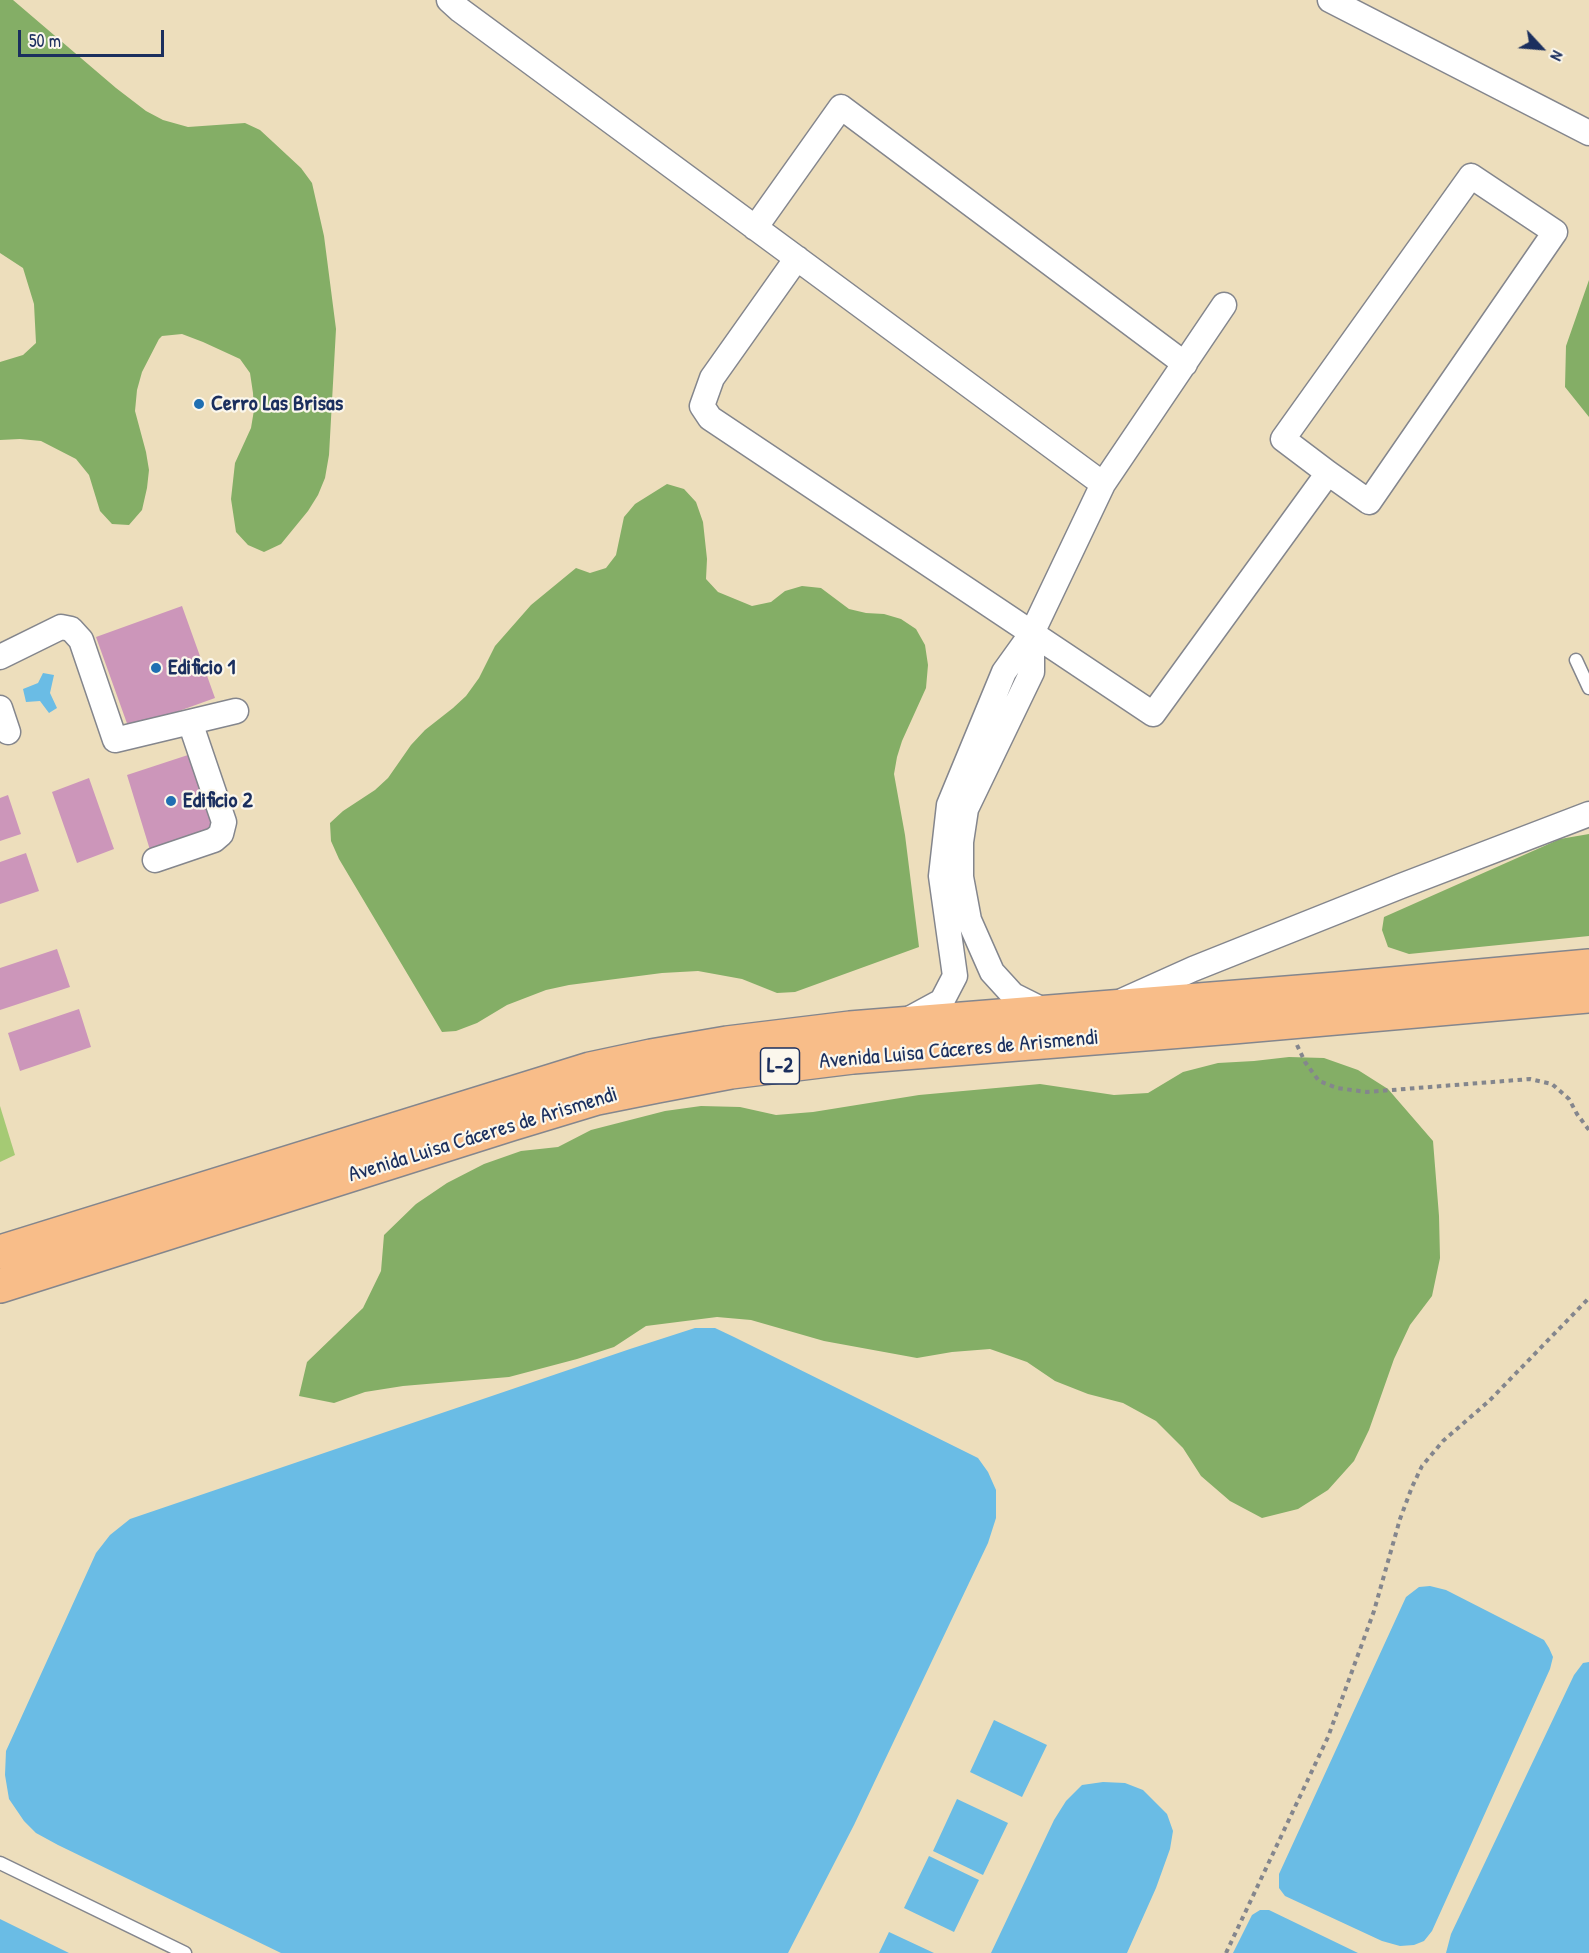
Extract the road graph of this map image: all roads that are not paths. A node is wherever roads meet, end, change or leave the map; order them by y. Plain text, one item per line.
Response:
1 (449, 0) edge
2 (1330, 0) edge
3 (1589, 133) edge
4 (754, 228) junction
5 (796, 258) junction
6 (1224, 305) dead end
7 (1185, 364) junction
8 (1328, 473) junction
9 (1103, 484) junction
10 (1032, 633) junction
11 (0, 657) edge
12 (1576, 660) dead end
13 (1589, 688) edge
14 (993, 698) junction
15 (0, 708) edge
16 (1014, 710) junction
17 (236, 711) dead end
18 (190, 722) junction
19 (8, 732) dead end
20 (1589, 814) edge
21 (953, 841) junction
22 (155, 860) dead end
23 (1589, 966) edge
24 (1589, 996) edge
25 (1109, 1007) junction
26 (1047, 1012) junction
27 (899, 1023) junction
28 (0, 1252) edge
29 (0, 1286) edge
30 (0, 1863) edge
31 (185, 1953) edge

1 - 4 street
2 - 3 street
4 - 5 street
4 - 7 street
5 - 9 street
5 - 10 street
6 - 7 street
7 - 9 street
8 - 8 street
8 - 10 street
9 - 10 street
10 - 14 street
10 - 16 street
11 - 18 street
12 - 13 lane
14 - 16 street
14 - 21 street
15 - 19 street
16 - 21 street
17 - 18 street
18 - 22 street
20 - 25 street, L-2
21 - 26 street
21 - 27 street
23 - 25 main road, Avenida Luisa Cáceres de Arismendi / L-2
24 - 29 main road, Avenida Luisa Cáceres de Arismendi / L-2
25 - 26 main road, Avenida Luisa Cáceres de Arismendi / L-2
26 - 27 main road, Avenida Luisa Cáceres de Arismendi / L-2
27 - 28 main road, Avenida Luisa Cáceres de Arismendi / L-2
30 - 31 lane

